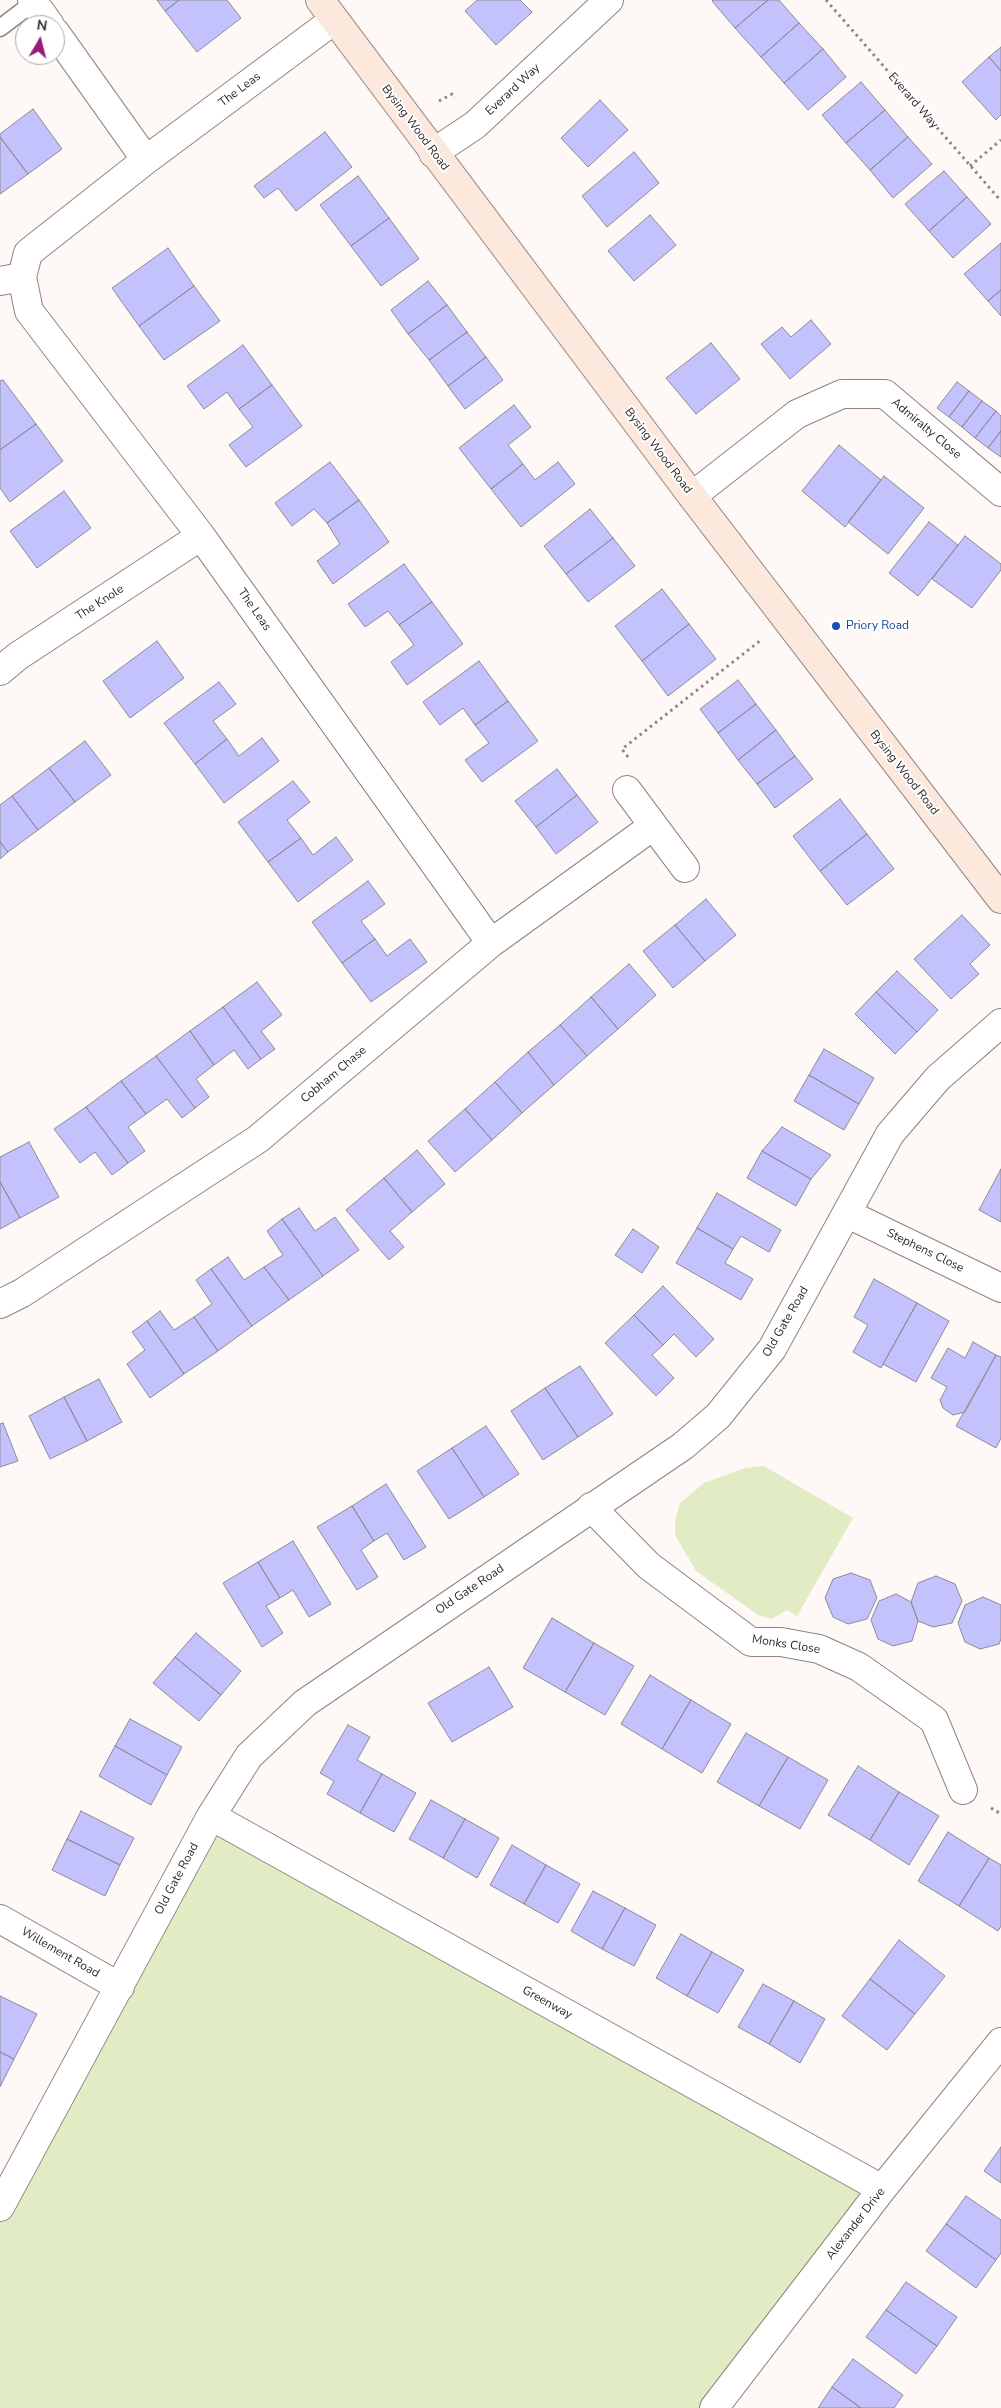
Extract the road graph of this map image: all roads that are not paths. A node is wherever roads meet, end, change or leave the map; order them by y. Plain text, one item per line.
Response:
1 (609, 0) edge
2 (33, 1) edge
3 (327, 10) edge
4 (43, 15) edge
5 (0, 28) edge
6 (65, 46) edge
7 (433, 153) junction
8 (146, 160) junction
9 (11, 279) edge
10 (1001, 492) edge
11 (692, 496) junction
12 (201, 536) junction
13 (0, 671) edge
14 (627, 790) road end
15 (653, 826) junction
16 (685, 868) dead end
17 (1001, 899) edge
18 (491, 944) junction
19 (1001, 1023) edge
20 (848, 1214) junction
21 (1001, 1288) edge
22 (0, 1304) edge
23 (591, 1507) junction
24 (962, 1790) dead end
25 (211, 1816) junction
26 (0, 1919) edge
27 (120, 1987) junction
28 (1001, 2042) edge
29 (882, 2189) junction
30 (0, 2207) edge
31 (714, 2408) edge

1 - 7 street, Everard Way
2 - 4 street
2 - 5 lane
3 - 7 street, Bysing Wood Road
3 - 8 street, The Leas
6 - 8 street
7 - 11 street, Bysing Wood Road
8 - 9 street, The Leas
9 - 12 street, The Leas
10 - 11 street, Admiralty Close
11 - 17 street, Bysing Wood Road
12 - 13 street, The Knole
12 - 18 street, The Leas
14 - 15 street
15 - 16 street
15 - 18 street, Cobham Chase
18 - 22 street, Cobham Chase
19 - 20 street, Old Gate Road
20 - 21 street, Stephens Close
20 - 23 street, Old Gate Road
23 - 24 street, Monks Close
23 - 25 street, Old Gate Road
25 - 27 street, Old Gate Road
25 - 29 street, Greenway
26 - 27 street, Willement Road
27 - 30 street, Old Gate Road
28 - 29 street, Alexander Drive
29 - 31 street, Alexander Drive

